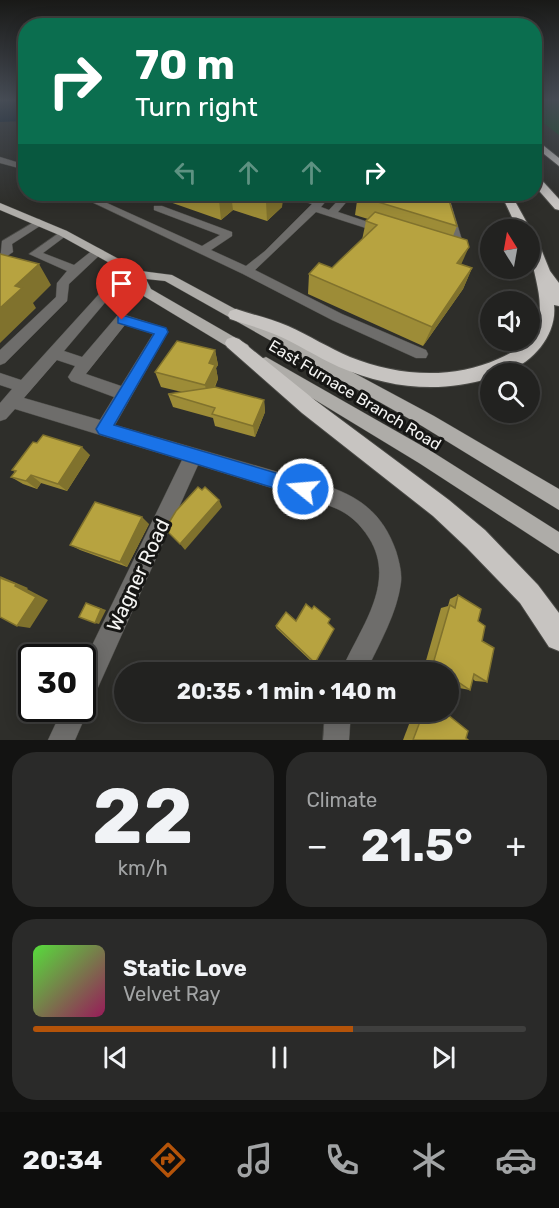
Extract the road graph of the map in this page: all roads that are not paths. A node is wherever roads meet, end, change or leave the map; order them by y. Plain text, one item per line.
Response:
1 (542, 137) edge
2 (542, 148) edge
3 (559, 150) edge
4 (559, 163) edge
5 (542, 187) edge
6 (96, 201) edge
7 (308, 201) edge
8 (320, 201) edge
9 (343, 201) edge
10 (445, 201) edge
11 (510, 201) edge
12 (316, 205) junction
13 (0, 206) edge
14 (559, 206) edge
15 (158, 208) dead end
16 (331, 214) junction
17 (520, 219) edge
18 (39, 222) junction
19 (63, 233) junction
20 (394, 234) edge
21 (3, 242) edge
22 (204, 250) junction
23 (98, 251) junction
24 (447, 251) edge
25 (0, 258) edge
26 (540, 264) edge
27 (75, 270) junction
28 (247, 271) junction
29 (543, 272) junction
30 (138, 274) junction
31 (559, 301) edge
32 (236, 315) junction
33 (233, 344) junction
34 (54, 353) junction
35 (421, 354) dead end
36 (0, 359) edge
37 (86, 364) junction
38 (0, 379) edge
39 (125, 394) junction
40 (12, 401) edge
41 (104, 429) junction
42 (193, 456) junction
43 (559, 500) edge
44 (559, 544) edge
45 (559, 637) edge
46 (358, 662) edge
47 (96, 664) edge
48 (69, 722) edge
49 (337, 722) edge
50 (61, 740) edge
51 (336, 740) edge

1 - 3 highway
2 - 4 highway
5 - 14 highway
6 - 22 street
7 - 12 street
8 - 12 street
9 - 16 street
10 - 24 street
11 - 17 highway
12 - 16 street
12 - 28 street
13 - 18 main road, East Furnace Branch Road
15 - 22 street
16 - 20 street
18 - 19 main road, East Furnace Branch Road
18 - 21 street
19 - 23 main road, East Furnace Branch Road
19 - 27 street
21 - 25 street
22 - 28 street
23 - 27 street
23 - 30 main road, East Furnace Branch Road
26 - 29 highway
27 - 36 street
28 - 35 street
29 - 31 highway
29 - 32 highway
30 - 32 main road, East Furnace Branch Road
30 - 33 main road, East Furnace Branch Road
30 - 34 street
32 - 43 main road, East Furnace Branch Road
33 - 44 main road, East Furnace Branch Road
33 - 45 highway
34 - 37 street
34 - 40 street
37 - 39 street
37 - 39 street
38 - 40 street
39 - 41 street
40 - 41 street
41 - 42 street
42 - 46 street
42 - 47 street, Wagner Road
48 - 50 street
49 - 51 street

